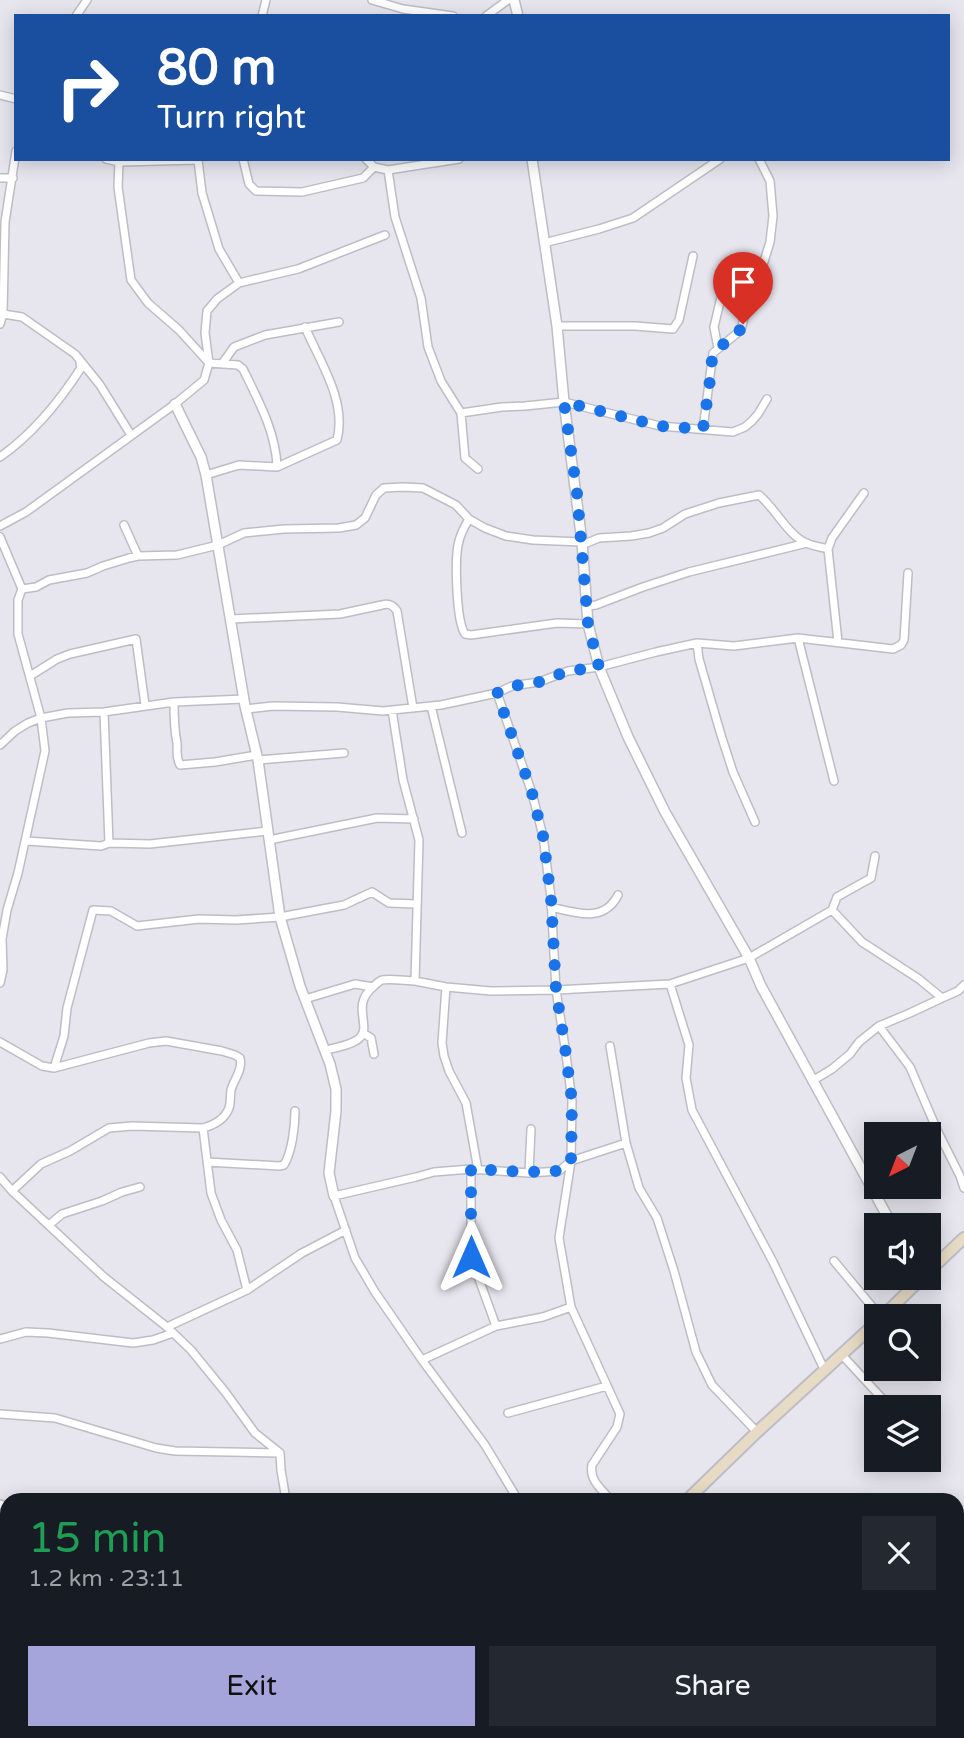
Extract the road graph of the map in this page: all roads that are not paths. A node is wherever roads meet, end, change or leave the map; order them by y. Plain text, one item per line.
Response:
1 (372, 0) edge
2 (508, 0) edge
3 (438, 14) edge
4 (489, 14) edge
5 (15, 161) edge
6 (115, 161) edge
7 (158, 161) edge
8 (198, 161) edge
9 (243, 161) edge
10 (368, 161) edge
11 (446, 161) edge
12 (532, 161) edge
13 (717, 161) edge
14 (760, 161) edge
15 (119, 162) junction
16 (374, 167) junction
17 (388, 170) junction
18 (0, 178) edge
19 (13, 178) junction
20 (385, 235) dead end
21 (544, 243) junction
22 (693, 256) dead end
23 (733, 279) dead end
24 (239, 283) junction
25 (3, 314) junction
26 (339, 322) dead end
27 (0, 324) edge
28 (557, 326) junction
29 (305, 327) junction
30 (718, 348) junction
31 (79, 362) junction
32 (209, 363) junction
33 (222, 364) junction
34 (767, 399) dead end
35 (564, 402) junction
36 (175, 404) junction
37 (461, 413) junction
38 (703, 429) junction
39 (131, 435) junction
40 (0, 457) edge
41 (277, 467) junction
42 (478, 469) dead end
43 (206, 475) junction
44 (864, 493) dead end
45 (469, 519) junction
46 (124, 525) dead end
47 (0, 526) edge
48 (0, 537) edge
49 (582, 543) junction
50 (807, 543) junction
51 (218, 545) junction
52 (828, 549) junction
53 (138, 556) junction
54 (908, 573) dead end
55 (22, 589) junction
56 (587, 606) junction
57 (231, 619) junction
58 (588, 624) junction
59 (797, 638) junction
60 (838, 642) junction
61 (697, 643) junction
62 (599, 667) junction
63 (30, 676) junction
64 (497, 693) junction
65 (174, 702) junction
66 (245, 704) junction
67 (145, 705) junction
68 (431, 706) junction
69 (413, 708) junction
70 (392, 710) junction
71 (104, 712) junction
72 (41, 718) junction
73 (0, 745) edge
74 (344, 753) dead end
75 (257, 758) junction
76 (834, 781) dead end
77 (414, 819) junction
78 (755, 822) dead end
79 (462, 833) dead end
80 (268, 835) junction
81 (26, 841) junction
82 (108, 843) junction
83 (874, 856) dead end
84 (618, 895) dead end
85 (417, 904) junction
86 (551, 907) junction
87 (832, 910) junction
88 (280, 917) junction
89 (749, 958) junction
90 (415, 981) junction
91 (0, 983) edge
92 (355, 984) junction
93 (670, 984) junction
94 (964, 985) edge
95 (373, 987) junction
96 (446, 987) junction
97 (556, 990) junction
98 (942, 998) junction
99 (305, 999) junction
100 (363, 999) junction
101 (879, 1026) junction
102 (363, 1033) junction
103 (0, 1042) edge
104 (610, 1046) dead end
105 (325, 1050) junction
106 (374, 1054) dead end
107 (54, 1068) junction
108 (812, 1081) junction
109 (295, 1111) dead end
110 (203, 1128) junction
111 (531, 1129) dead end
112 (626, 1143) junction
113 (571, 1161) junction
114 (207, 1162) junction
115 (475, 1170) junction
116 (529, 1172) junction
117 (0, 1177) edge
118 (140, 1187) dead end
119 (964, 1188) edge
120 (12, 1191) junction
121 (334, 1196) junction
122 (885, 1213) edge
123 (49, 1225) junction
124 (346, 1230) junction
125 (964, 1238) edge
126 (941, 1260) edge
127 (834, 1261) dead end
128 (247, 1290) junction
129 (909, 1290) edge
130 (872, 1304) edge
131 (895, 1304) edge
132 (571, 1307) junction
133 (496, 1326) junction
134 (170, 1330) junction
135 (864, 1334) edge
136 (0, 1339) edge
137 (842, 1354) junction
138 (422, 1360) junction
139 (825, 1370) junction
140 (607, 1386) junction
141 (879, 1395) edge
142 (508, 1413) dead end
143 (0, 1414) edge
144 (757, 1432) junction
145 (280, 1453) junction
146 (285, 1493) edge
147 (514, 1493) edge
148 (604, 1493) edge
149 (695, 1493) edge

1 - 3 street
2 - 4 street
5 - 19 street
6 - 15 street
7 - 15 street
8 - 24 street
9 - 16 street
10 - 16 street
11 - 17 street
12 - 21 street
13 - 21 street
14 - 30 street
15 - 32 street
16 - 17 street
17 - 37 street
18 - 19 street
19 - 25 street
20 - 24 street
21 - 28 street
22 - 28 street
23 - 30 street
24 - 32 street
25 - 27 street
25 - 31 street
26 - 29 street
28 - 35 street
29 - 33 street
29 - 41 street
30 - 38 street
31 - 39 street
31 - 40 street
32 - 33 street
32 - 36 street
33 - 41 street
34 - 38 street
35 - 37 street
35 - 38 street
35 - 49 street
36 - 39 street
36 - 43 street
37 - 42 street
39 - 47 street
41 - 43 street
43 - 51 street
44 - 52 street
45 - 49 street
45 - 51 street
45 - 58 street
46 - 53 street
48 - 55 street
49 - 50 street
49 - 56 street
50 - 52 street
50 - 56 street
51 - 53 street
51 - 57 street
52 - 60 street
53 - 55 street
54 - 60 street
55 - 63 street
56 - 58 street
57 - 66 street
57 - 69 street
58 - 62 street
59 - 60 street
59 - 61 street
59 - 76 street
61 - 62 street
61 - 78 street
62 - 64 street
62 - 89 street
63 - 67 street
63 - 72 street
64 - 68 street
64 - 86 street
65 - 66 street
65 - 67 street
65 - 75 street
66 - 70 street
66 - 75 street
67 - 71 street
68 - 69 street
68 - 79 street
69 - 70 street
70 - 77 street
71 - 72 street
71 - 82 street
72 - 73 street
72 - 81 street
74 - 75 street
75 - 80 street
77 - 80 street
77 - 85 street
80 - 82 street
80 - 88 street
81 - 82 street
81 - 91 street
83 - 87 street
84 - 86 street
85 - 88 street
85 - 90 street
86 - 97 street
87 - 89 street
87 - 98 street
88 - 99 street
88 - 107 street
89 - 93 street
89 - 108 street
90 - 95 street
90 - 96 street
92 - 95 street
92 - 99 street
92 - 100 street
93 - 97 street
93 - 139 street
94 - 98 street
95 - 100 street
96 - 97 street
96 - 115 street
97 - 113 street
98 - 101 street
99 - 105 street
100 - 102 street
101 - 108 street
101 - 119 street
102 - 105 street
102 - 106 street
103 - 107 street
104 - 112 street
105 - 121 street
107 - 110 street
108 - 122 street
109 - 114 street
110 - 114 street
110 - 120 street
111 - 116 street
112 - 113 street
112 - 144 street
113 - 116 street
113 - 132 street
114 - 128 street
115 - 116 street
115 - 121 street
115 - 133 street
117 - 120 street
118 - 123 street
120 - 123 street
121 - 124 street
123 - 134 street
124 - 128 street
124 - 138 street
125 - 126 main road
127 - 130 street
128 - 134 street
129 - 131 main road
132 - 133 street
132 - 140 street
133 - 138 street
134 - 136 street
134 - 145 street
135 - 137 main road
137 - 139 main road
137 - 141 street
138 - 147 street
139 - 144 main road
140 - 142 street
140 - 148 street
143 - 145 street
144 - 149 main road
145 - 146 street

